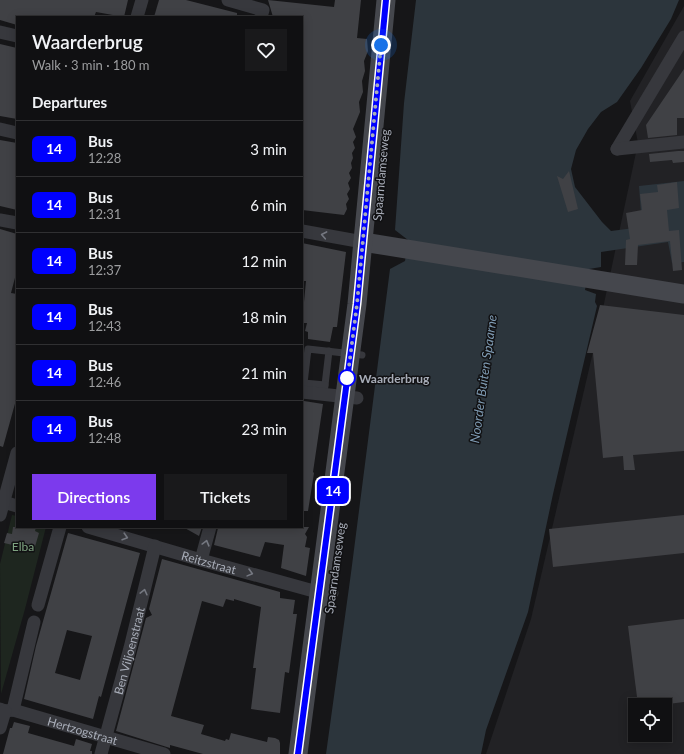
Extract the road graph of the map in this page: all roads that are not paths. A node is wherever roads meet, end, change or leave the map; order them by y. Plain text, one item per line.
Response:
1 (142, 0) edge
2 (228, 0) edge
3 (386, 0) edge
4 (398, 0) edge
5 (262, 13) edge
6 (137, 16) edge
7 (0, 32) edge
8 (16, 36) edge
9 (684, 38) edge
10 (0, 129) edge
11 (16, 133) edge
12 (684, 142) edge
13 (0, 220) edge
14 (16, 223) edge
15 (303, 231) edge
16 (368, 243) junction
17 (608, 282) junction
18 (684, 285) edge
19 (684, 294) edge
20 (329, 351) junction
21 (356, 354) junction
22 (303, 386) edge
23 (325, 390) junction
24 (351, 397) junction
25 (16, 456) edge
26 (1, 506) edge
27 (16, 506) edge
28 (60, 528) edge
29 (96, 528) edge
30 (210, 528) edge
31 (155, 546) junction
32 (201, 560) junction
33 (326, 592) junction
34 (38, 605) dead end
35 (34, 622) dead end
36 (6, 710) edge
37 (0, 728) edge
38 (105, 738) junction
39 (101, 754) edge
40 (164, 754) edge
41 (298, 754) edge
42 (310, 754) edge

1 - 6 street
2 - 5 street
3 - 16 main road, Spaarndamseweg
4 - 16 main road, Spaarndamseweg
7 - 8 street
9 - 12 street
10 - 11 street
13 - 14 street
16 -> 15 street
16 - 17 main road
16 - 21 main road, Spaarndamseweg
17 - 18 main road
17 - 19 main road
20 - 21 lane
20 - 22 lane
20 - 23 lane
21 - 24 main road, Spaarndamseweg
22 - 23 street
23 - 24 street
24 - 33 main road, Spaarndamseweg
25 - 26 street
26 - 27 street
28 - 34 street
29 -> 31 street, Reitzstraat
32 -> 30 street
31 - 32 street, Reitzstraat
38 -> 31 street, Ben Viljoenstraat
32 -> 33 street, Reitzstraat
33 - 41 main road, Spaarndamseweg
33 - 42 main road, Spaarndamseweg
35 - 36 street
36 - 37 street
36 - 38 street, Hertzogstraat
38 - 39 street, Ben Viljoenstraat
38 - 40 street, Hertzogstraat

